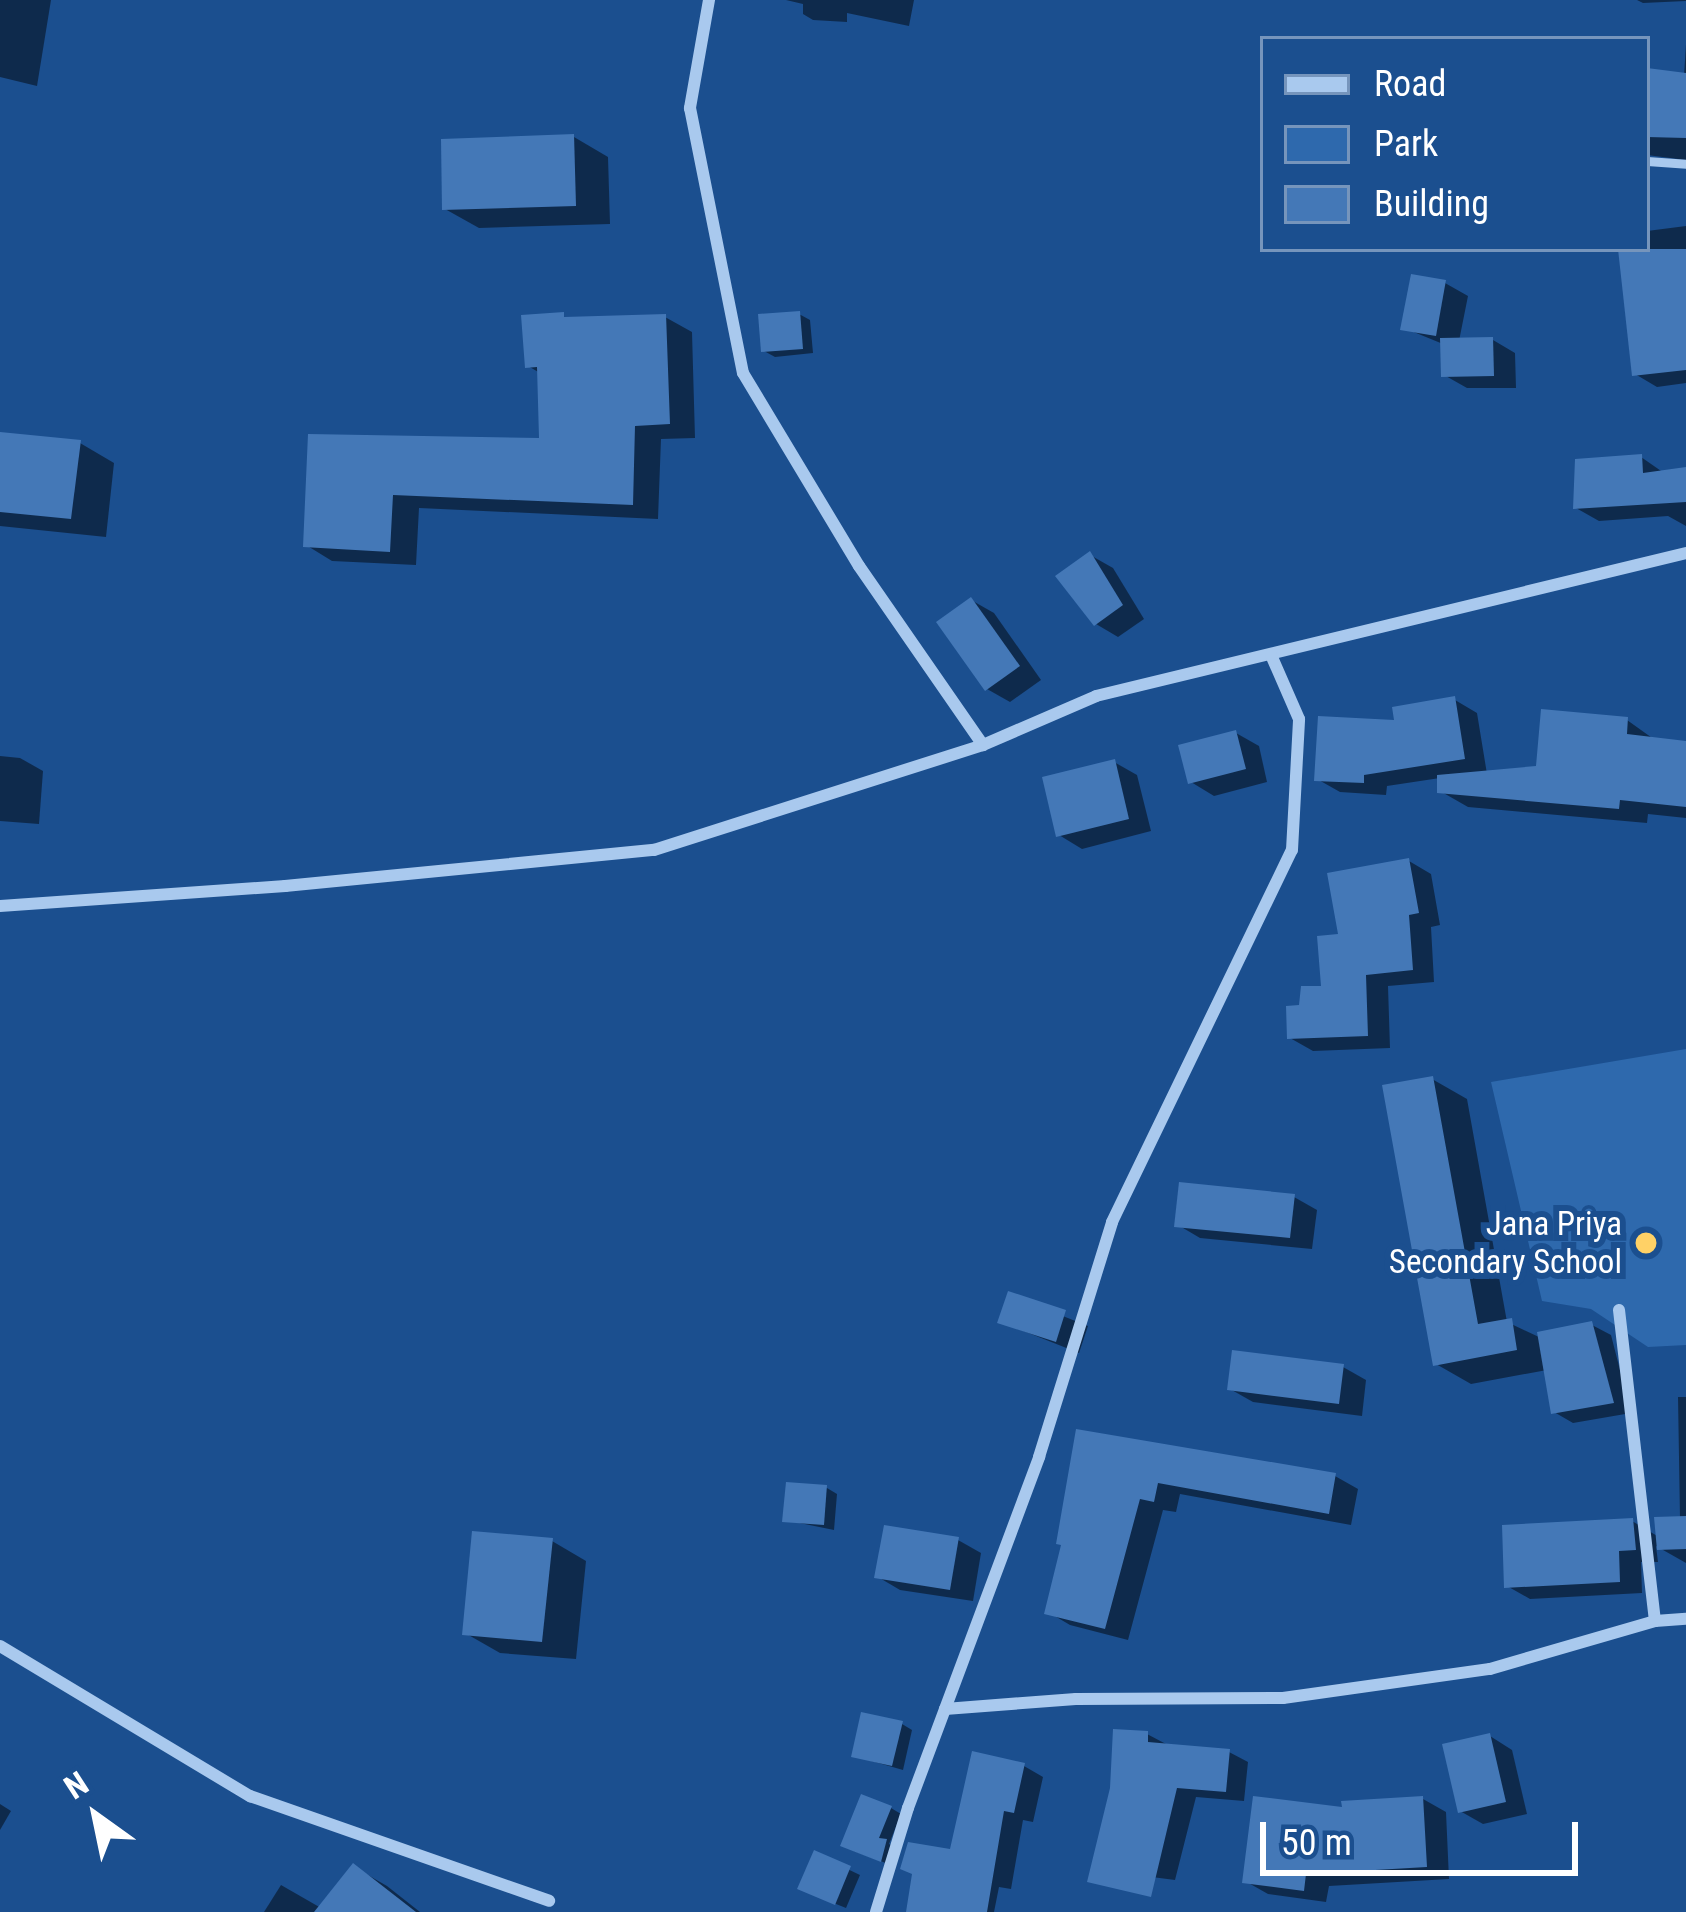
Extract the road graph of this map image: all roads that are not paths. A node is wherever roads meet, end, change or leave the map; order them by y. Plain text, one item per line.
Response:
1 (709, 0) edge
2 (1650, 161) edge
3 (1686, 164) edge
4 (1686, 553) edge
5 (1271, 655) junction
6 (983, 745) junction
7 (0, 906) edge
8 (1618, 1310) dead end
9 (1686, 1619) edge
10 (1655, 1621) junction
11 (0, 1646) edge
12 (945, 1709) junction
13 (549, 1901) dead end
14 (876, 1912) edge

1 - 6 street
2 - 3 lane
4 - 5 street
5 - 6 street
5 - 12 street
6 - 7 street
8 - 10 street
9 - 10 street
10 - 12 street
11 - 13 street
12 - 14 street

